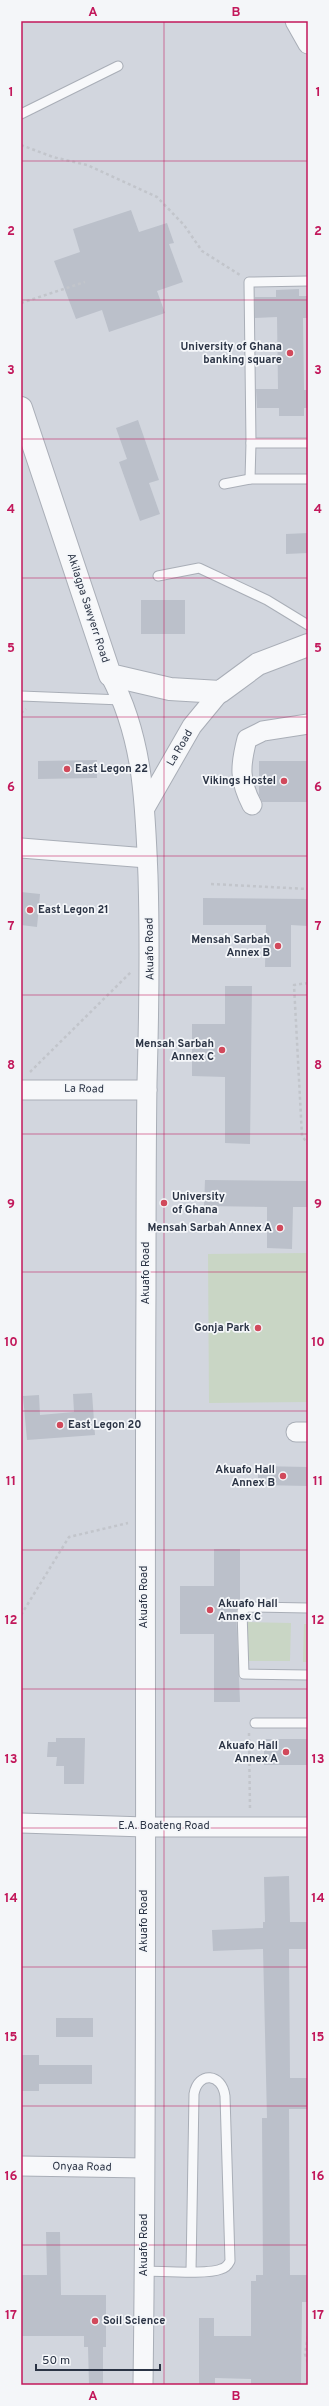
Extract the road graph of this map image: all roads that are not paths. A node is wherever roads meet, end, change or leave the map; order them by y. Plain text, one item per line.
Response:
1 (295, 21) edge
2 (308, 44) edge
3 (118, 66) dead end
4 (21, 114) edge
5 (308, 281) edge
6 (21, 408) edge
7 (251, 443) junction
8 (308, 443) edge
9 (250, 479) junction
10 (308, 479) edge
11 (224, 484) dead end
12 (158, 576) dead end
13 (308, 625) edge
14 (308, 645) edge
15 (110, 675) junction
16 (220, 692) junction
17 (21, 696) edge
18 (123, 700) junction
19 (308, 724) edge
20 (252, 805) dead end
21 (145, 808) junction
22 (21, 848) edge
23 (147, 858) junction
24 (23, 1084) edge
25 (147, 1090) junction
26 (308, 1608) edge
27 (308, 1675) edge
28 (255, 1723) road end
29 (308, 1723) edge
30 (21, 1823) edge
31 (145, 1827) junction
32 (308, 1827) edge
33 (21, 2166) edge
34 (144, 2168) junction
35 (145, 2271) junction
36 (191, 2271) junction
37 (143, 2385) edge

1 - 2 street
3 - 4 lane
5 - 7 lane
6 - 15 street, Akilagpa Sawyerr Road
7 - 8 lane
7 - 9 lane
9 - 10 lane
9 - 11 lane
12 - 13 lane
14 - 16 street, La Road
15 - 16 street
15 - 18 street, Akilagpa Sawyerr Road
16 - 21 street, La Road
17 - 18 lane
18 - 21 street, Akilagpa Sawyerr Road
19 - 20 street
21 - 23 street, Akuafo Road
22 - 23 street
23 - 25 street, Akuafo Road
24 - 25 street, La Road
25 - 31 street, Akuafo Road
26 - 27 lane
28 - 29 lane
30 - 31 street, E.A. Boateng Road
31 - 32 street, E.A. Boateng Road
31 - 34 street, Akuafo Road
33 - 34 street, Onyaa Road
34 - 35 street, Akuafo Road
35 - 36 lane
35 - 37 street, Akuafo Road
36 - 36 lane

